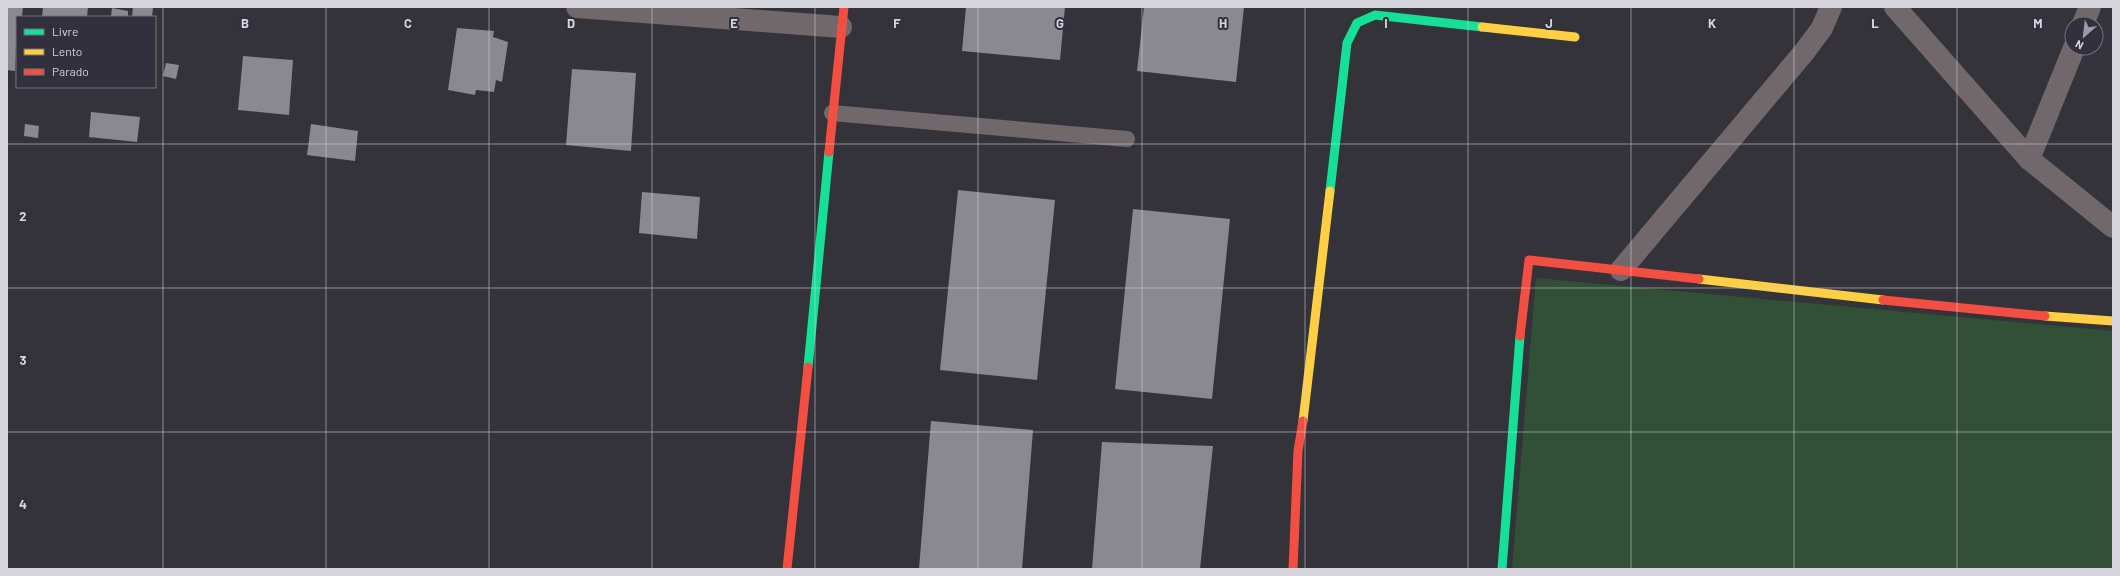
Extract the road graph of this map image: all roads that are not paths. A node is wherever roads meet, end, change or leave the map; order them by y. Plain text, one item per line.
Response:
1 (577, 7) edge
2 (1832, 7) edge
3 (1895, 7) edge
4 (842, 17) edge
5 (1575, 37) dead end
6 (2071, 56) edge
7 (832, 113) junction
8 (1127, 139) dead end
9 (2029, 159) junction
10 (2113, 227) edge
11 (1621, 270) junction
12 (2113, 322) edge
13 (787, 569) edge
14 (1293, 569) edge
15 (1502, 569) edge

1 - 4 street
2 - 11 street
3 - 9 street
4 - 7 street
5 - 14 street
6 - 9 street
7 - 8 lane
7 - 13 street
9 - 10 street
11 - 12 street
11 - 15 street

